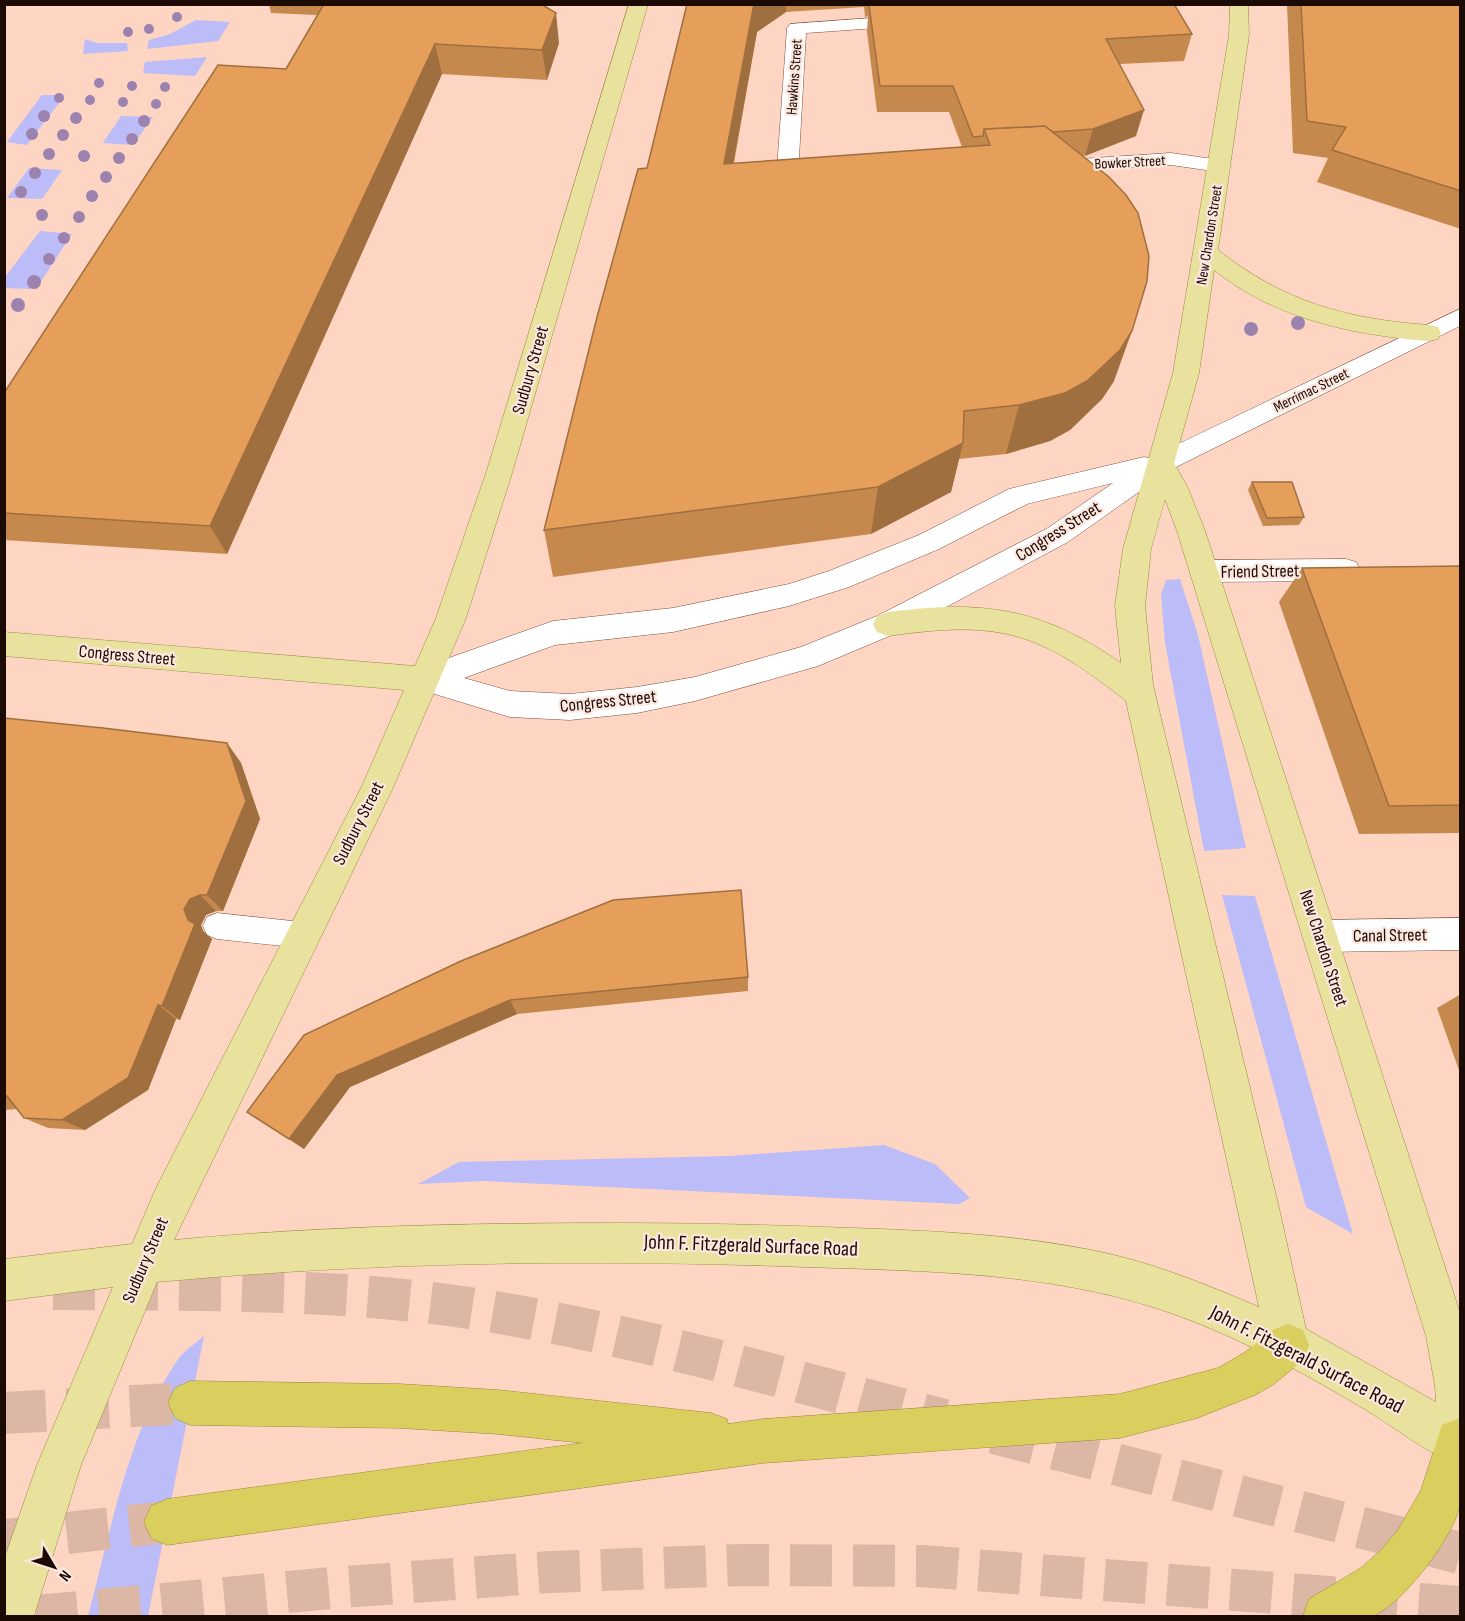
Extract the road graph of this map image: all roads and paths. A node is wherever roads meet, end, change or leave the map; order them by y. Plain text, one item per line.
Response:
1 (639, 4) edge
2 (1239, 4) edge
3 (927, 20) edge
4 (1220, 166) junction
5 (1032, 168) edge
6 (834, 180) edge
7 (1207, 253) junction
8 (1461, 317) edge
9 (1429, 333) junction
10 (1161, 463) junction
11 (1368, 569) edge
12 (1204, 571) junction
13 (888, 624) junction
14 (4, 644) edge
15 (426, 679) junction
16 (1140, 695) junction
17 (217, 926) dead end
18 (1461, 934) edge
19 (302, 935) junction
20 (1320, 936) junction
21 (144, 1262) junction
22 (4, 1280) edge
23 (1288, 1345) junction
24 (190, 1403) tunnel mouth
25 (763, 1441) junction
26 (1459, 1442) edge
27 (166, 1522) tunnel mouth
28 (11, 1617) edge
29 (1326, 1617) edge

1 - 15 main road, Sudbury Street
2 - 4 main road, New Chardon Street
3 - 6 main road, Hawkins Street
4 - 5 main road, Bowker Street
4 - 7 main road, New Chardon Street
7 - 9 main road
7 - 10 main road, New Chardon Street
8 - 9 main road, Merrimac Street
9 - 10 main road, Merrimac Street
10 - 12 main road, New Chardon Street
10 - 13 main road, Congress Street
10 - 15 main road
10 - 16 main road, New Chardon Street
11 - 12 main road, Friend Street
12 - 20 main road, New Chardon Street
13 - 15 main road, Congress Street
13 - 16 main road
14 - 15 main road, Congress Street
15 - 19 main road, Sudbury Street
16 - 23 main road, New Chardon Street
17 - 19 lane
18 - 20 main road, Canal Street
19 - 21 main road, Sudbury Street
20 - 26 main road, New Chardon Street
21 - 22 main road, John F. Fitzgerald Surface Road
21 - 23 main road, John F. Fitzgerald Surface Road
21 - 28 main road, Sudbury Street
23 - 25 highway
23 - 26 main road, John F. Fitzgerald Surface Road
24 - 25 highway
25 - 27 highway
26 - 29 highway

